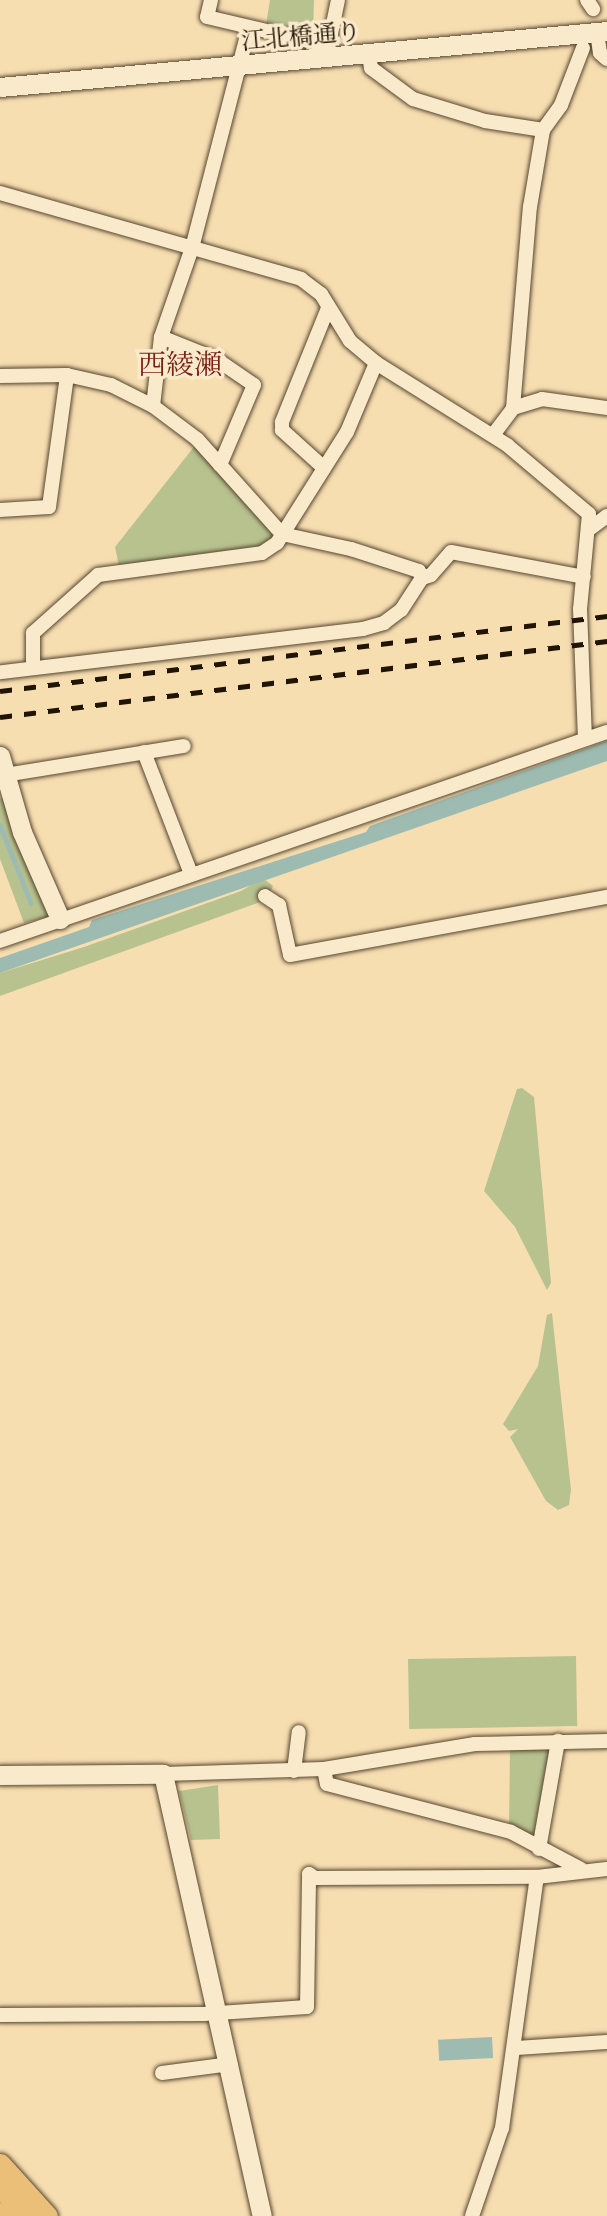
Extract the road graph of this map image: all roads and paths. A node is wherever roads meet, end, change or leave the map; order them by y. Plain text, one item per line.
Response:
1 (211, 0) edge
2 (339, 1) edge
3 (249, 28) junction
4 (602, 32) edge
5 (583, 48) dead end
6 (327, 51) junction
7 (369, 54) junction
8 (607, 59) edge
9 (240, 65) junction
10 (0, 87) edge
11 (543, 130) junction
12 (0, 193) edge
13 (192, 248) junction
14 (328, 307) junction
15 (161, 337) junction
16 (376, 363) junction
17 (66, 375) junction
18 (0, 376) edge
19 (153, 406) junction
20 (513, 408) junction
21 (607, 408) edge
22 (493, 435) junction
23 (220, 465) junction
24 (324, 468) junction
25 (0, 509) edge
26 (607, 516) edge
27 (591, 528) junction
28 (282, 534) junction
29 (584, 577) junction
30 (422, 578) junction
31 (33, 668) junction
32 (0, 672) edge
33 (607, 732) edge
34 (586, 738) junction
35 (184, 746) dead end
36 (144, 752) junction
37 (2, 766) edge
38 (191, 874) junction
39 (265, 897) dead end
40 (607, 897) edge
41 (60, 919) junction
42 (0, 941) edge
43 (299, 1732) dead end
44 (558, 1741) junction
45 (607, 1741) edge
46 (324, 1769) junction
47 (294, 1771) junction
48 (163, 1774) junction
49 (0, 1775) edge
50 (539, 1849) junction
51 (581, 1869) junction
52 (607, 1869) edge
53 (537, 1877) junction
54 (218, 2011) junction
55 (0, 2015) edge
56 (607, 2042) edge
57 (516, 2048) junction
58 (230, 2064) junction
59 (162, 2073) dead end
60 (0, 2164) edge
61 (0, 2184) edge
62 (0, 2199) edge
63 (15, 2216) edge
64 (28, 2216) edge
65 (47, 2216) edge
66 (262, 2216) edge
67 (471, 2216) edge

1 - 3 street
2 - 6 street
3 - 6 street
3 - 9 street
4 - 7 street, 江北橋通り
4 - 8 street
5 - 11 street
6 - 7 street, 江北橋通り
6 - 9 street, 江北橋通り
7 - 11 street
9 - 10 street, 江北橋通り
9 - 13 street
11 - 20 street
12 - 13 street
13 - 14 street
13 - 15 street
14 - 16 street
14 - 24 street
15 - 19 street
15 - 23 street
16 - 22 street
16 - 24 street
17 - 18 street
17 - 19 street
17 - 25 street
19 - 23 street
20 - 21 street
20 - 22 street
22 - 27 street
23 - 28 street
24 - 28 street
26 - 27 street
27 - 29 street
28 - 30 street
28 - 31 street
29 - 30 street
29 - 34 street
30 - 31 street
31 - 32 street
33 - 34 street
34 - 38 street
35 - 36 street
36 - 37 street
36 - 38 street
37 - 41 street
38 - 41 street
39 - 40 street
41 - 42 street
43 - 47 street
44 - 45 street
44 - 46 street
44 - 50 street
46 - 47 street
46 - 50 street
47 - 48 street
48 - 49 street
48 - 54 street
50 - 51 street
51 - 52 street
51 - 53 street
53 - 54 street
53 - 57 street
54 - 55 street
54 - 58 street
56 - 57 street
57 - 67 street
58 - 59 street
58 - 66 street
60 - 65 main road
61 - 64 highway
62 - 63 main road

